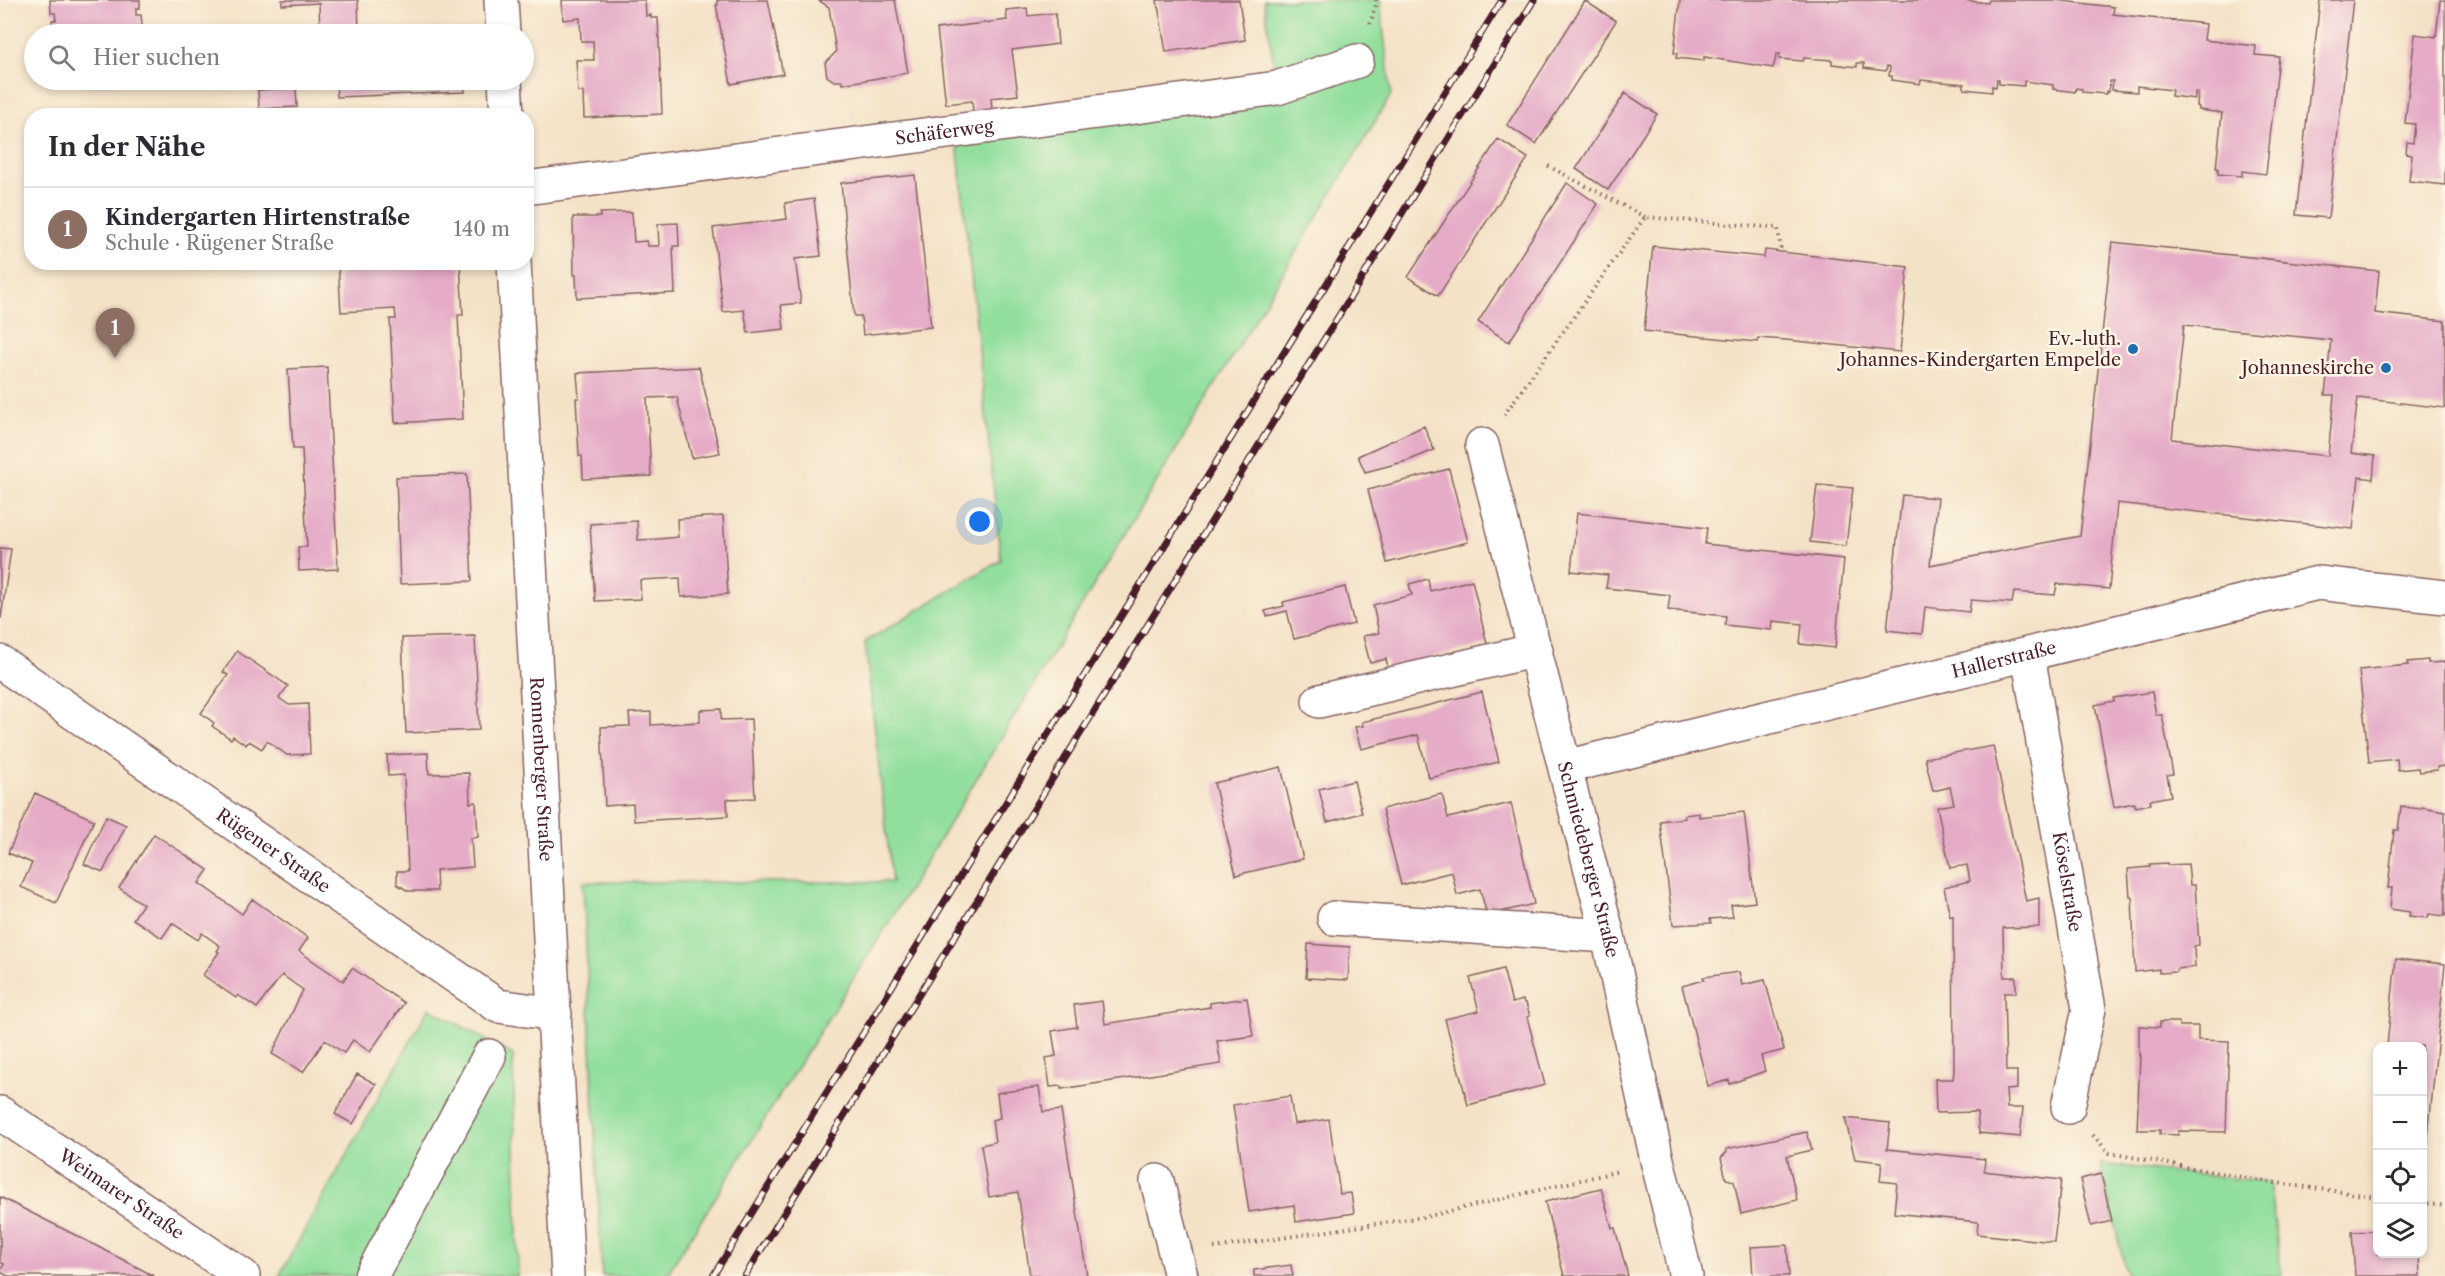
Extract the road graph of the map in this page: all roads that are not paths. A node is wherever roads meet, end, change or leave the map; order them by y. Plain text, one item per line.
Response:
1 (501, 0) edge
2 (502, 24) edge
3 (1357, 61) dead end
4 (506, 90) edge
5 (507, 108) edge
6 (534, 187) edge
7 (514, 270) edge
8 (1482, 445) road end
9 (2445, 597) edge
10 (1536, 650) junction
11 (2028, 655) junction
12 (0, 662) edge
13 (1319, 701) dead end
14 (1565, 768) junction
15 (1334, 918) dead end
16 (1608, 936) junction
17 (555, 1014) junction
18 (489, 1056) dead end
19 (2068, 1107) road end
20 (0, 1113) edge
21 (1157, 1181) dead end
22 (1179, 1265) edge
23 (243, 1276) edge
24 (371, 1276) edge
25 (568, 1276) edge
26 (1686, 1276) edge

1 - 2 street
3 - 6 street, Schäferweg
4 - 5 street
7 - 17 street, Ronnenberger Straße
8 - 10 street, Schmiedeberger Straße
9 - 11 street, Hallerstraße
10 - 13 street
10 - 14 street, Schmiedeberger Straße
11 - 14 street, Hallerstraße
11 - 19 street, Köselstraße
12 - 17 street, Rügener Straße
14 - 16 street, Schmiedeberger Straße
15 - 16 street
16 - 26 street, Schmiedeberger Straße
17 - 25 street, Ronnenberger Straße
18 - 24 street
20 - 23 street, Weimarer Straße
21 - 22 street

